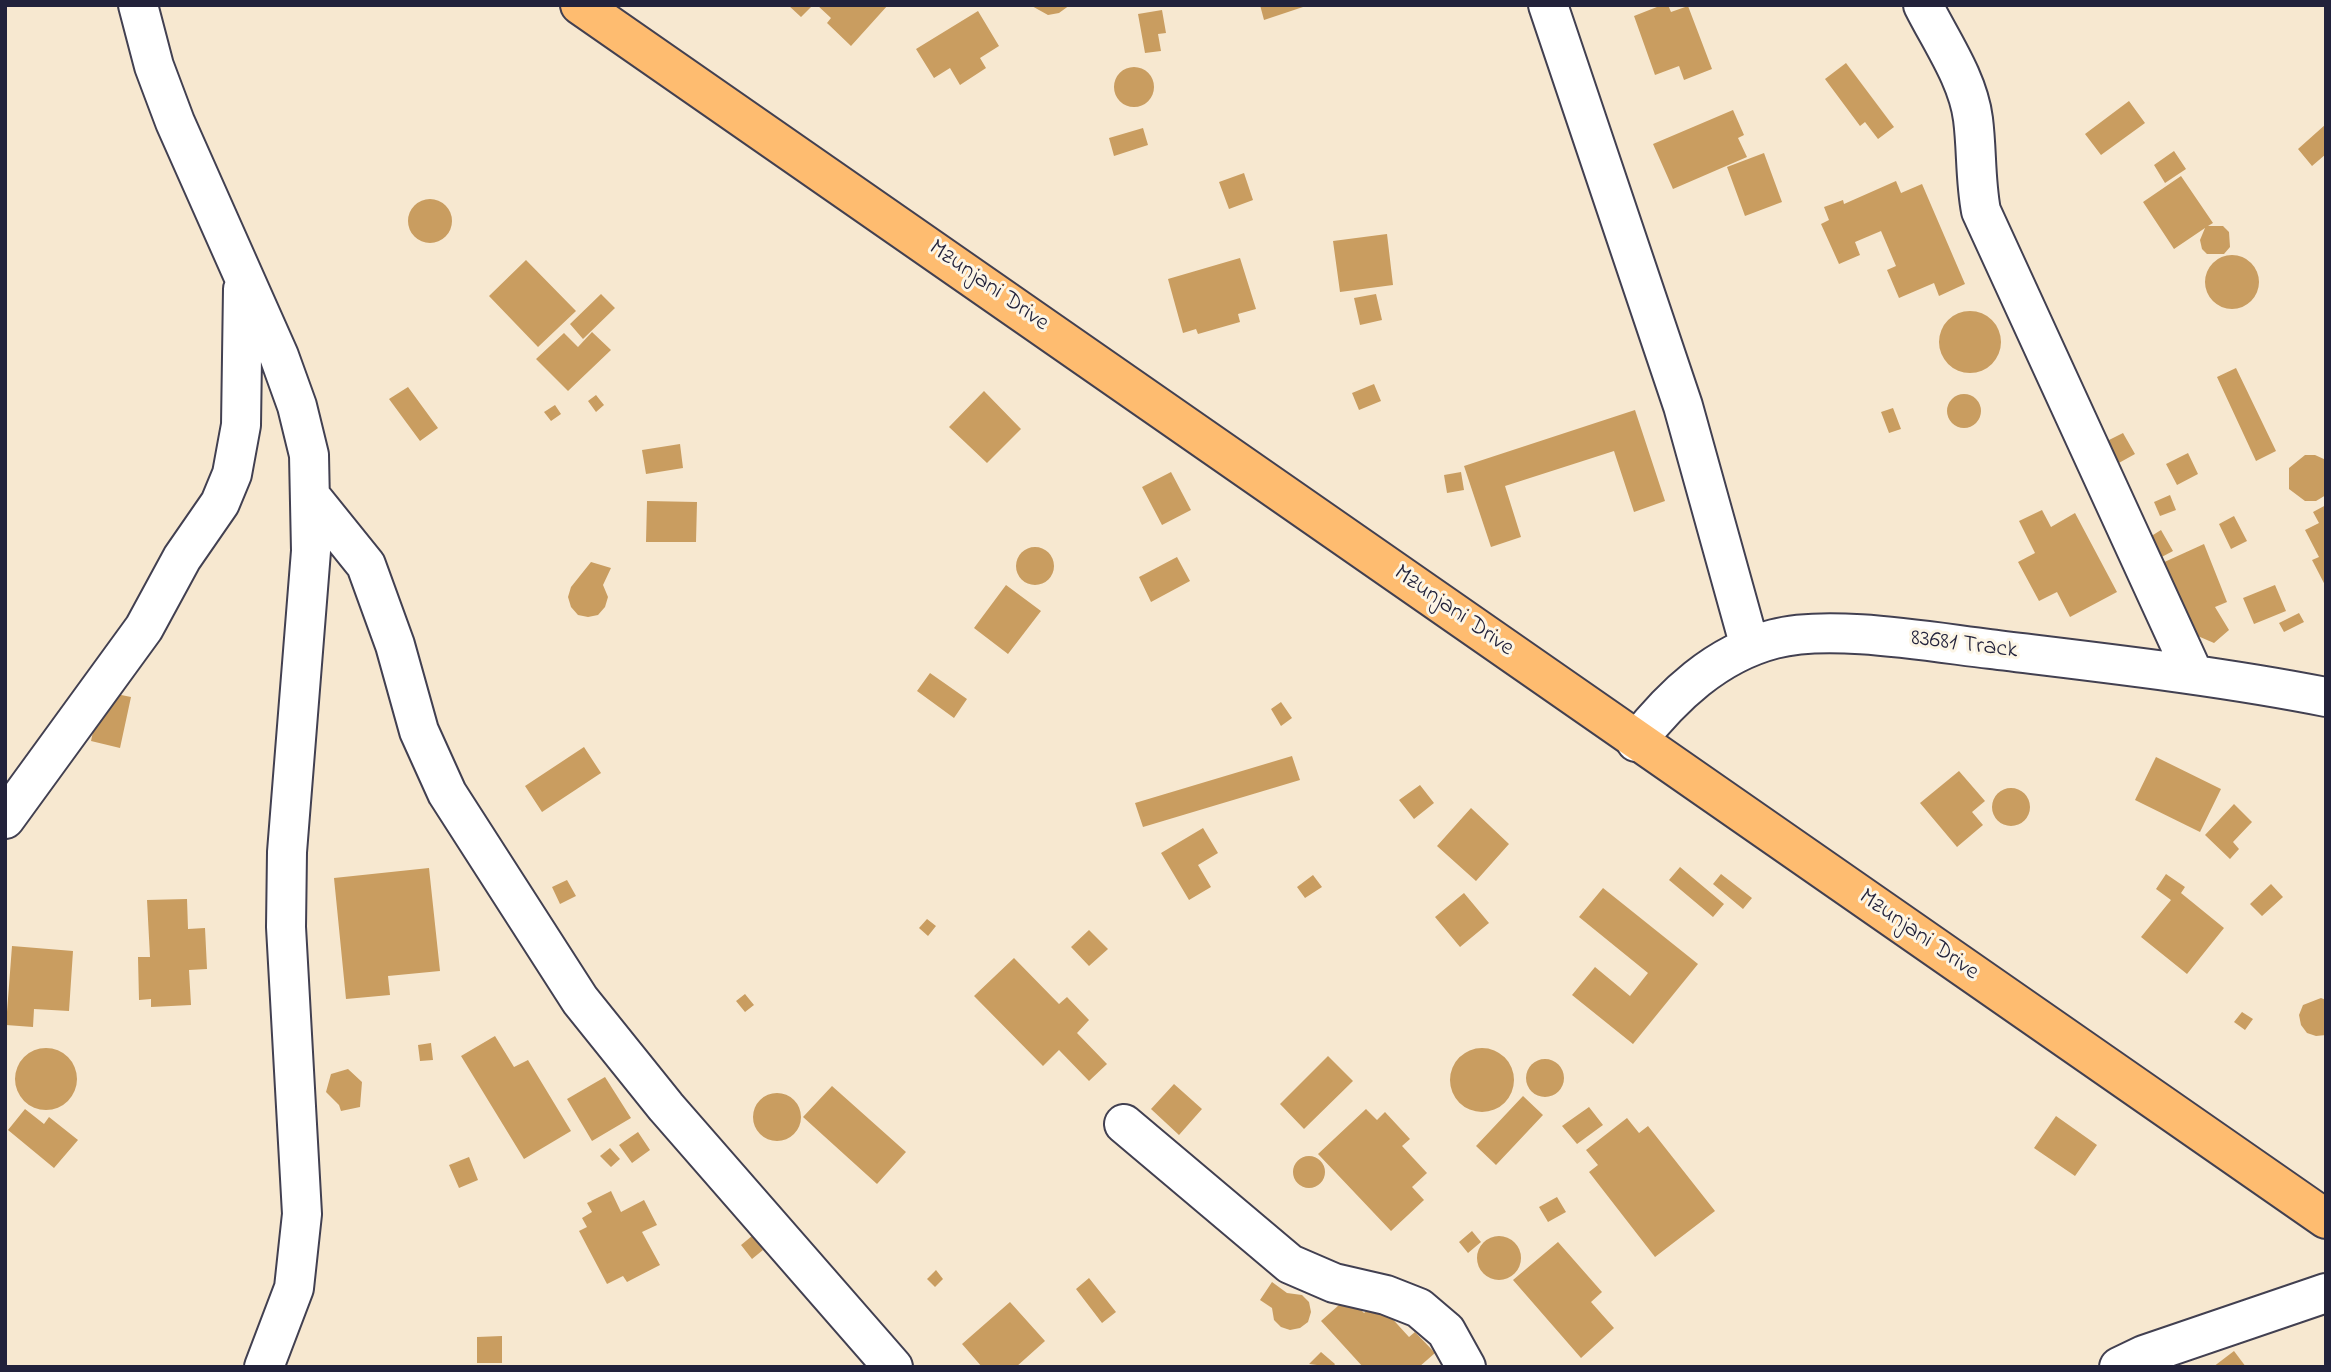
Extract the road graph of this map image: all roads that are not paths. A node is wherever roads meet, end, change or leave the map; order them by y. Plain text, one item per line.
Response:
1 (138, 5) edge
2 (580, 5) edge
3 (1548, 5) edge
4 (1923, 5) edge
5 (243, 273) junction
6 (312, 498) junction
7 (1750, 647) junction
8 (2193, 673) junction
9 (2326, 697) edge
10 (1636, 742) junction
11 (5, 819) edge
12 (1124, 1124) dead end
13 (2326, 1219) edge
14 (2326, 1293) edge
15 (264, 1367) edge
16 (893, 1367) edge
17 (1466, 1367) edge
18 (2119, 1367) edge

1 - 5 street
2 - 10 main road, Mzunjani Drive
3 - 7 street
4 - 8 street
5 - 6 street
5 - 11 street
6 - 15 street
6 - 16 street
7 - 8 street, 83681 Track
7 - 10 street, 83681 Track
8 - 9 street, 83681 Track
10 - 13 main road, Mzunjani Drive
12 - 17 street
14 - 18 street

